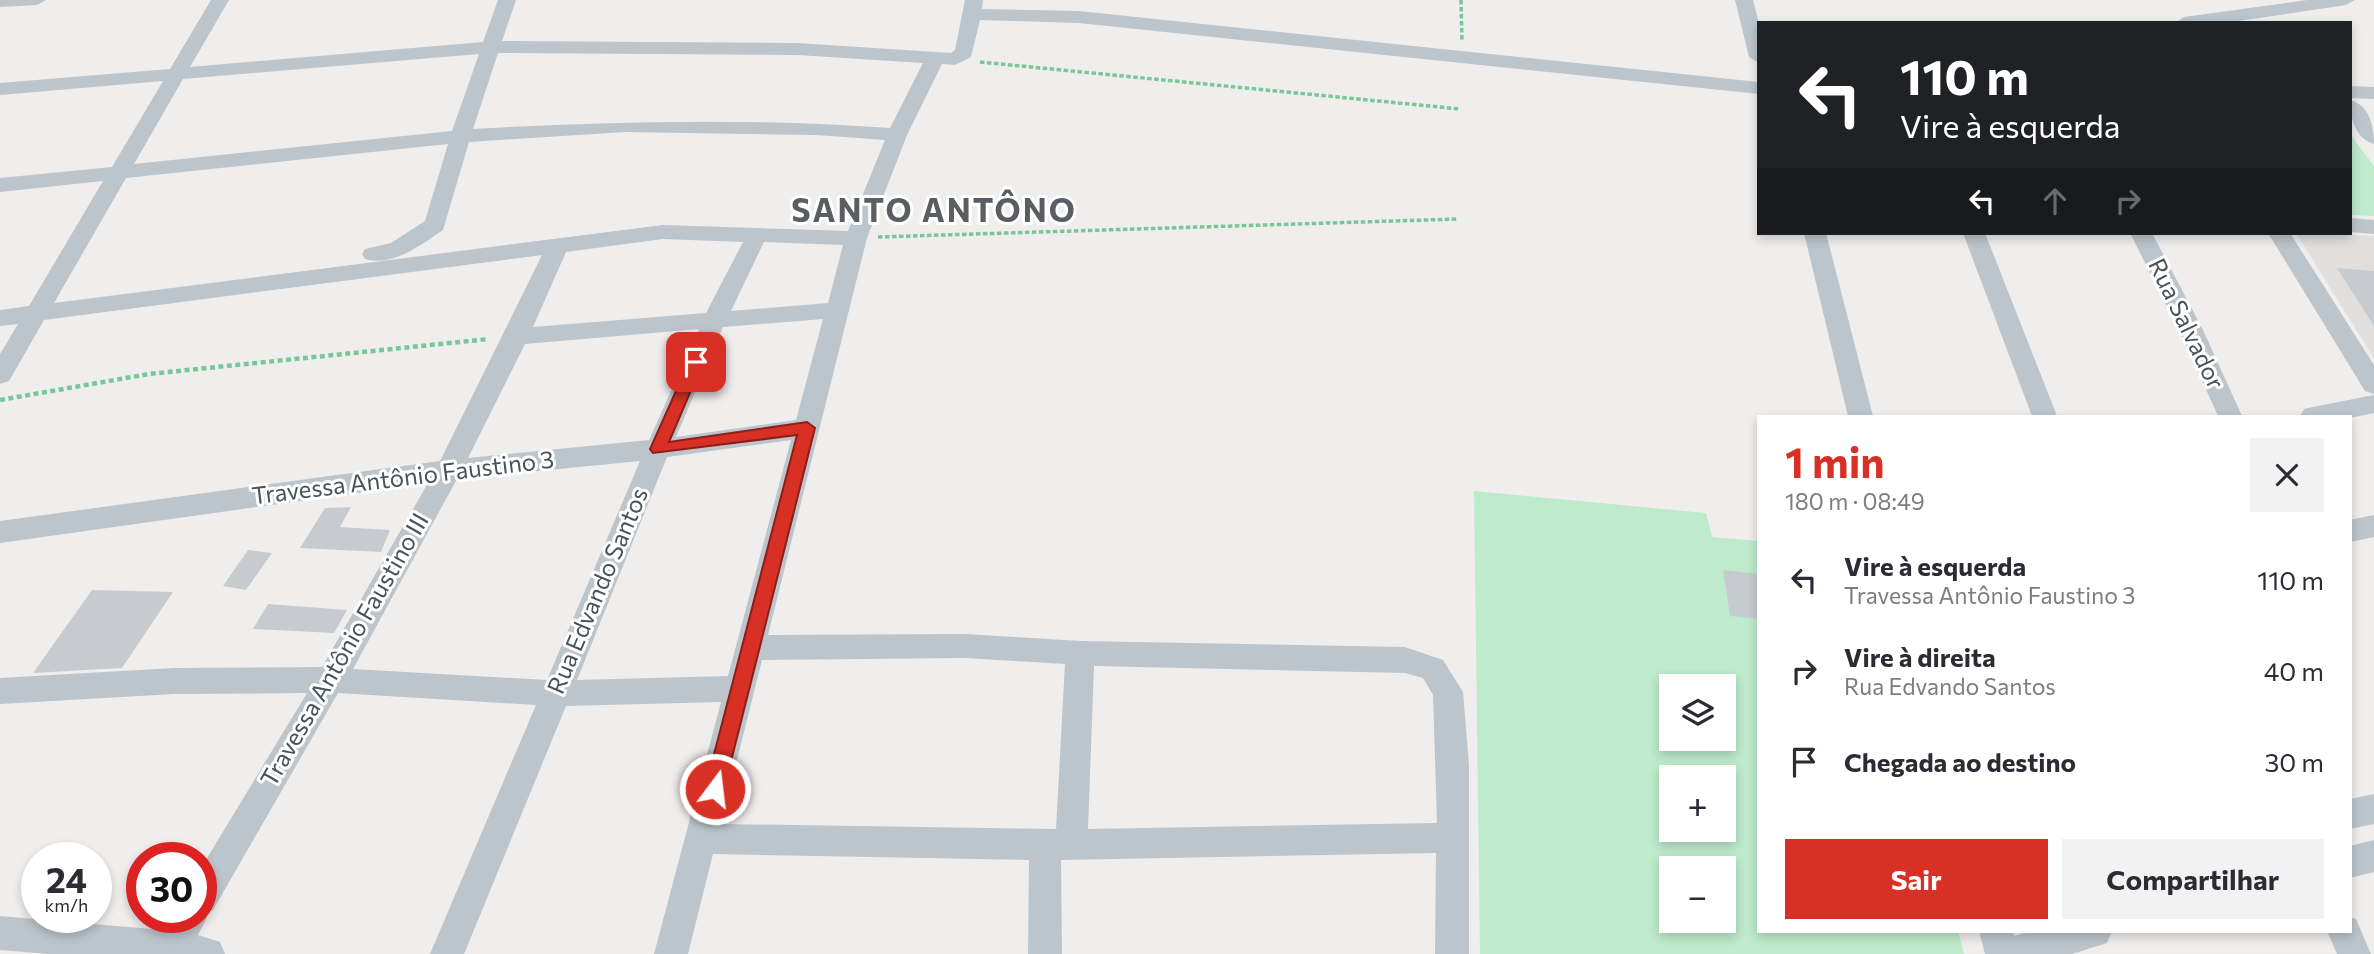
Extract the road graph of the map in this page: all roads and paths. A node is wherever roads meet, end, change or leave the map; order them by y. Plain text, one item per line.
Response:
1 (37, 0) edge
2 (220, 0) edge
3 (508, 0) edge
4 (1461, 0) edge
5 (1744, 0) edge
6 (2346, 0) edge
7 (0, 2) edge
8 (972, 7) edge
9 (2285, 16) edge
10 (2207, 21) edge
11 (490, 47) junction
12 (1757, 49) edge
13 (1462, 57) junction
14 (945, 60) junction
15 (177, 72) junction
16 (1757, 88) edge
17 (0, 89) edge
18 (2352, 92) edge
19 (2374, 93) edge
20 (1460, 108) dead end
21 (2352, 109) edge
22 (897, 135) junction
23 (460, 136) junction
24 (2374, 138) edge
25 (120, 172) junction
26 (0, 185) edge
27 (1458, 219) dead end
28 (435, 225) junction
29 (2352, 225) edge
30 (2374, 227) edge
31 (758, 233) junction
32 (1816, 235) edge
33 (1975, 235) edge
34 (2142, 235) edge
35 (2280, 235) edge
36 (856, 238) junction
37 (557, 247) junction
38 (465, 257) junction
39 (302, 277) junction
40 (837, 310) junction
41 (33, 314) junction
42 (0, 318) edge
43 (715, 319) junction
44 (519, 336) junction
45 (0, 375) edge
46 (2374, 385) edge
47 (0, 400) edge
48 (2374, 404) edge
49 (1861, 415) edge
50 (2045, 415) edge
51 (2230, 415) edge
52 (2318, 415) edge
53 (807, 428) junction
54 (658, 449) junction
55 (449, 470) junction
56 (2374, 526) edge
57 (2352, 531) edge
58 (0, 533) edge
59 (751, 648) junction
60 (1080, 653) junction
61 (330, 680) junction
62 (741, 689) junction
63 (0, 691) edge
64 (555, 693) junction
65 (2374, 809) edge
66 (2352, 814) edge
67 (1452, 838) junction
68 (702, 839) junction
69 (1058, 844) junction
70 (2374, 856) edge
71 (2352, 862) edge
72 (217, 872) edge
73 (0, 933) edge
74 (181, 933) edge
75 (1997, 933) edge
76 (2088, 933) edge
77 (2345, 933) edge
78 (172, 948) junction
79 (208, 954) edge
80 (447, 954) edge
81 (671, 954) edge
82 (1045, 954) edge
83 (1452, 954) edge
84 (2002, 954) edge
85 (2010, 954) edge
86 (2354, 954) edge

1 - 7 street
2 - 15 street
3 - 11 street
4 - 13 path
5 - 12 street
6 - 9 street
8 - 13 street
8 - 14 street
9 - 10 street
11 - 14 street
11 - 15 street
11 - 23 street
13 - 16 street
14 - 20 path
14 - 22 street
15 - 17 street
15 - 25 street
18 - 19 street
21 - 24 street
22 - 23 street
22 - 36 street
23 - 25 street
23 - 28 street
25 - 26 street
25 - 41 street
27 - 36 path
28 - 38 street
28 - 39 street
29 - 30 street
31 - 36 street
31 - 37 street
31 - 43 street, Rua Edvando Santos
32 - 49 street
33 - 50 street
34 - 51 street, Rua Salvador
35 - 46 street
36 - 40 street
37 - 38 street
37 - 44 street, Travessa Antônio Faustino III
38 - 39 street
39 - 41 street
40 - 43 street
40 - 53 street
41 - 42 street
41 - 45 street
43 - 44 street
43 - 54 street, Rua Edvando Santos
44 - 47 path
44 - 55 street, Travessa Antônio Faustino III
48 - 52 street
53 - 54 street, Travessa Antônio Faustino 3
53 - 59 street
54 - 55 street, Travessa Antônio Faustino 3
54 - 64 street, Rua Edvando Santos
55 - 58 street, Travessa Antônio Faustino 3
55 - 61 street, Travessa Antônio Faustino III
56 - 57 street
59 - 60 street
59 - 62 street
60 - 67 street
60 - 69 street
61 - 63 street
61 - 64 street
61 - 72 street, Travessa Antônio Faustino III
62 - 64 street
62 - 68 street
64 - 80 street, Rua Edvando Santos
65 - 66 street
67 - 69 street
67 - 83 street
68 - 69 street
68 - 81 street
69 - 82 street
70 - 71 street
73 - 78 street
74 - 78 street
75 - 84 street
76 - 85 street
77 - 86 street
78 - 79 street

